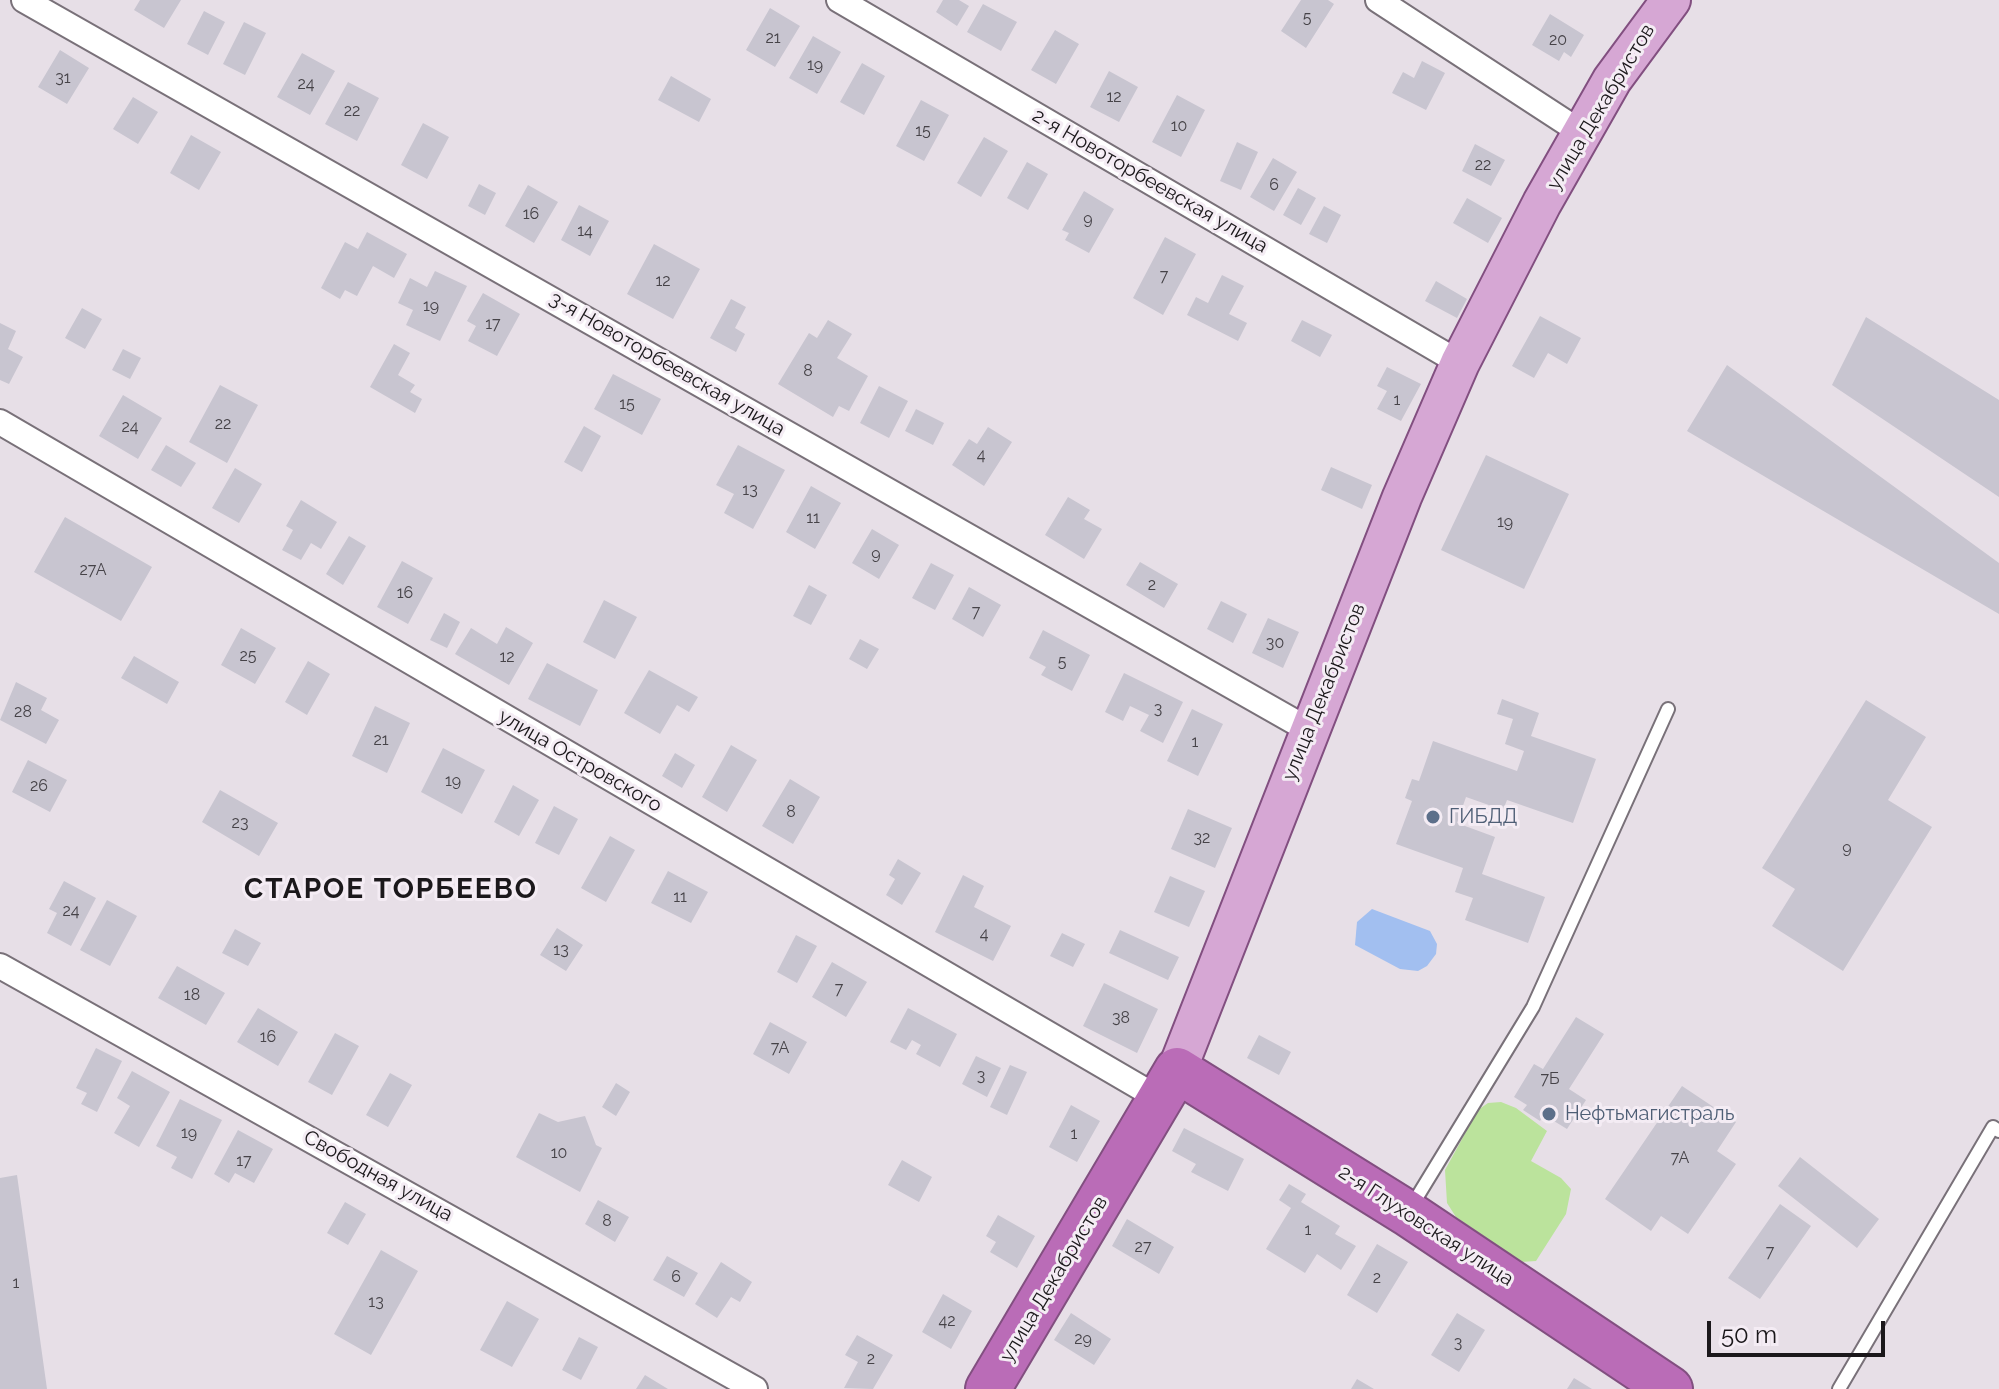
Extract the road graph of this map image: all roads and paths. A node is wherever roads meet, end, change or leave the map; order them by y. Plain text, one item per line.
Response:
1 (24, 0) edge
2 (839, 0) edge
3 (1378, 0) edge
4 (1671, 0) edge
5 (1582, 133) junction
6 (1460, 363) junction
7 (0, 422) edge
8 (1668, 709) dead end
9 (1309, 730) junction
10 (0, 966) edge
11 (1168, 1085) junction
12 (1999, 1131) edge
13 (1407, 1213) junction
14 (755, 1389) edge
15 (988, 1389) edge
16 (1670, 1389) edge
17 (1839, 1389) edge

1 - 9 street, 3-я Новоторбеевская улица
2 - 6 street, 2-я Новоторбеевская улица
3 - 5 street
4 - 5 main road, улица Декабристов
5 - 6 main road, улица Декабристов
6 - 9 main road, улица Декабристов
7 - 11 street, улица Островского
8 - 13 lane
9 - 11 main road, улица Декабристов
10 - 14 street, Свободная улица
11 - 13 highway, 2-я Глуховская улица
11 - 15 highway, улица Декабристов
12 - 17 lane
13 - 16 highway, 2-я Глуховская улица

